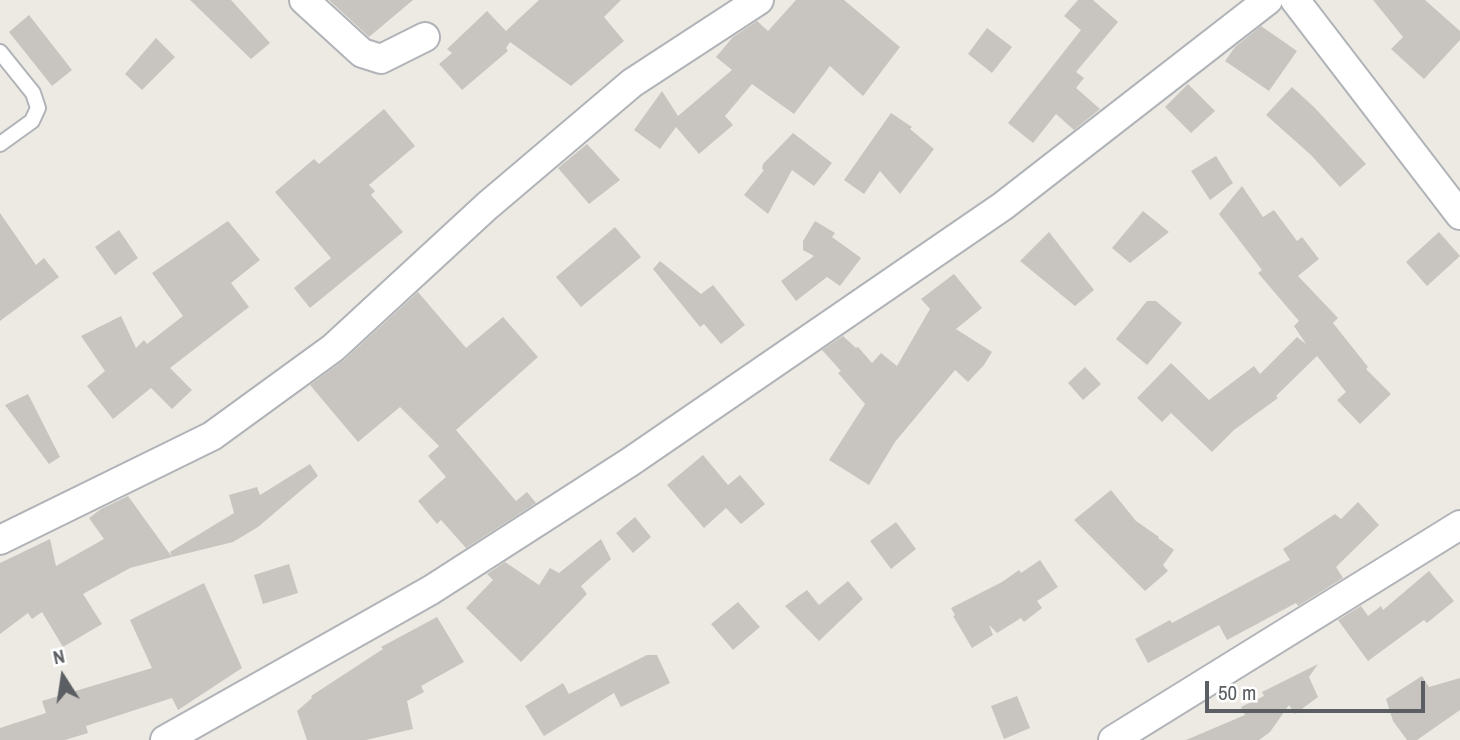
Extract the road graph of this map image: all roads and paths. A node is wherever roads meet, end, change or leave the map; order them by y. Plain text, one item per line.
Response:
1 (304, 0) edge
2 (760, 0) edge
3 (1268, 0) edge
4 (1294, 0) edge
5 (425, 37) dead end
6 (0, 52) edge
7 (0, 144) edge
8 (1460, 215) edge
9 (1460, 525) edge
10 (0, 540) edge
11 (165, 740) edge
12 (1113, 740) edge

1 - 5 street
2 - 10 street
3 - 11 street
4 - 8 street
6 - 7 lane
9 - 12 street

